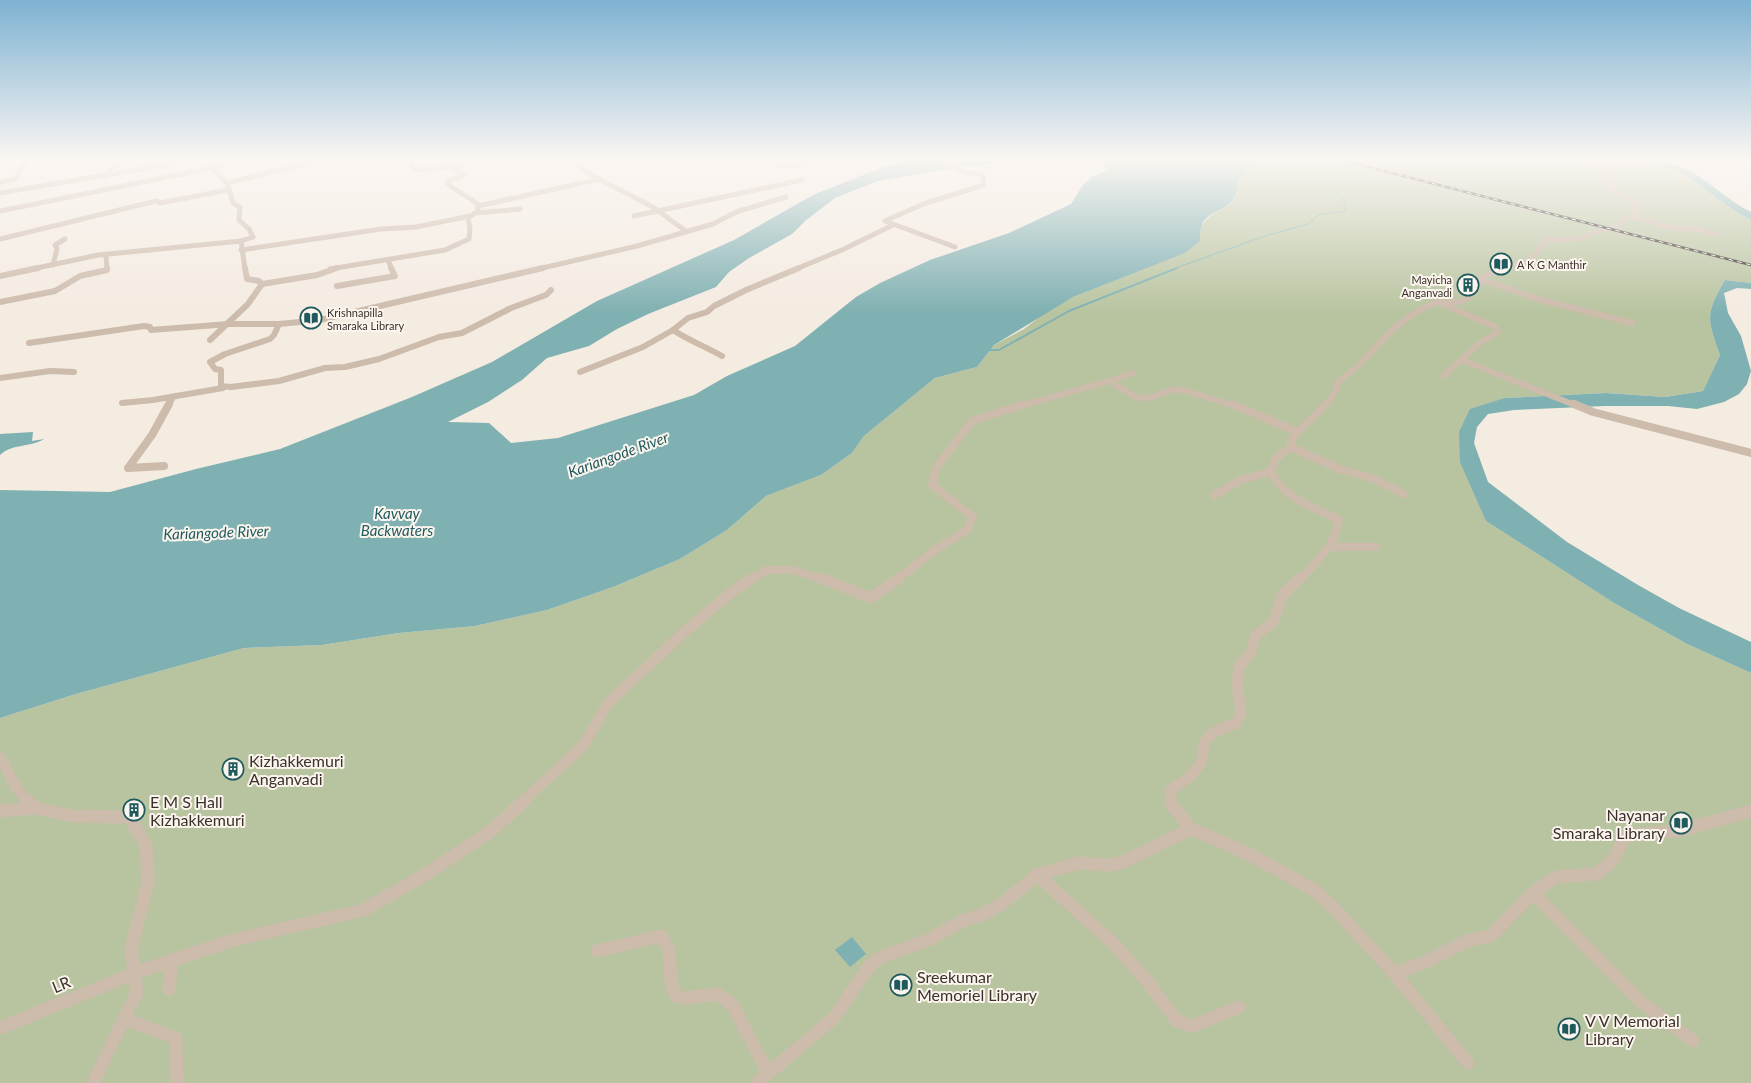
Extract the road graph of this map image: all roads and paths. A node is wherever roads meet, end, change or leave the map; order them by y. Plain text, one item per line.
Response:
1 (657, 211) edge
2 (113, 212) edge
3 (240, 212) edge
4 (475, 212) edge
5 (500, 212) edge
6 (655, 212) edge
7 (738, 212) edge
8 (906, 212) edge
9 (1634, 212) edge
10 (473, 215) junction
11 (634, 216) dead end
12 (1631, 216) junction
13 (893, 225) junction
14 (1616, 226) dead end
15 (1606, 229) dead end
16 (687, 232) junction
17 (1717, 234) dead end
18 (0, 239) edge
19 (65, 240) dead end
20 (241, 242) junction
21 (956, 247) dead end
22 (241, 250) junction
23 (106, 256) junction
24 (388, 260) junction
25 (53, 265) junction
26 (0, 276) edge
27 (1480, 279) junction
28 (262, 284) junction
29 (337, 286) dead end
30 (551, 290) dead end
31 (0, 302) edge
32 (1440, 303) junction
33 (1632, 323) dead end
34 (229, 324) junction
35 (279, 324) junction
36 (674, 330) junction
37 (210, 340) dead end
38 (29, 344) dead end
39 (722, 356) dead end
40 (1462, 360) junction
41 (74, 372) dead end
42 (580, 372) dead end
43 (1133, 373) dead end
44 (1443, 376) dead end
45 (0, 378) edge
46 (1108, 381) junction
47 (224, 388) junction
48 (173, 397) junction
49 (122, 403) dead end
50 (1298, 432) junction
51 (1291, 447) junction
52 (1751, 453) edge
53 (164, 466) dead end
54 (1270, 472) junction
55 (1404, 494) dead end
56 (1214, 495) dead end
57 (1330, 547) junction
58 (1376, 547) dead end
59 (0, 757) edge
60 (35, 808) junction
61 (0, 811) edge
62 (1751, 811) edge
63 (1189, 830) junction
64 (1037, 875) junction
65 (1533, 892) junction
66 (597, 950) dead end
67 (172, 960) junction
68 (135, 973) junction
69 (1394, 973) junction
70 (169, 989) dead end
71 (1239, 1007) dead end
72 (124, 1019) junction
73 (0, 1028) edge
74 (1693, 1041) dead end
75 (1468, 1063) dead end
76 (768, 1073) junction
77 (93, 1083) edge
78 (176, 1083) edge
79 (757, 1083) edge

1 - 16 street
2 - 18 street
3 - 20 street
4 - 10 street
5 - 10 street
6 - 11 street
7 - 16 street
8 - 13 street
9 - 12 street
10 - 22 street
10 - 24 street
12 - 14 street
12 - 17 street
13 - 21 street
13 - 36 street
15 - 27 street
16 - 35 street
19 - 25 street
20 - 22 street
20 - 23 street
22 - 28 street
23 - 25 street
23 - 31 street
24 - 28 street
24 - 29 street
25 - 26 street
27 - 32 street
27 - 33 street
28 - 34 street
30 - 47 street
32 - 40 street
32 - 50 street
34 - 35 street
34 - 37 street
34 - 38 street
35 - 47 street
36 - 39 street
36 - 42 street
40 - 44 street
40 - 52 street
41 - 45 street
43 - 46 street
46 - 50 street
46 - 67 street, LR
47 - 48 street
48 - 49 street
48 - 53 street
50 - 51 street
51 - 54 street
51 - 55 street
54 - 56 street
54 - 57 street
57 - 58 street
57 - 63 street
59 - 60 street
60 - 61 street
60 - 68 street
62 - 65 street
63 - 64 street
63 - 69 street
64 - 71 street
64 - 76 street
65 - 69 street
65 - 74 street
66 - 76 street
67 - 68 street, LR
67 - 70 street
68 - 72 street
68 - 73 street, LR
69 - 75 street
72 - 77 street
72 - 78 street
76 - 79 street

